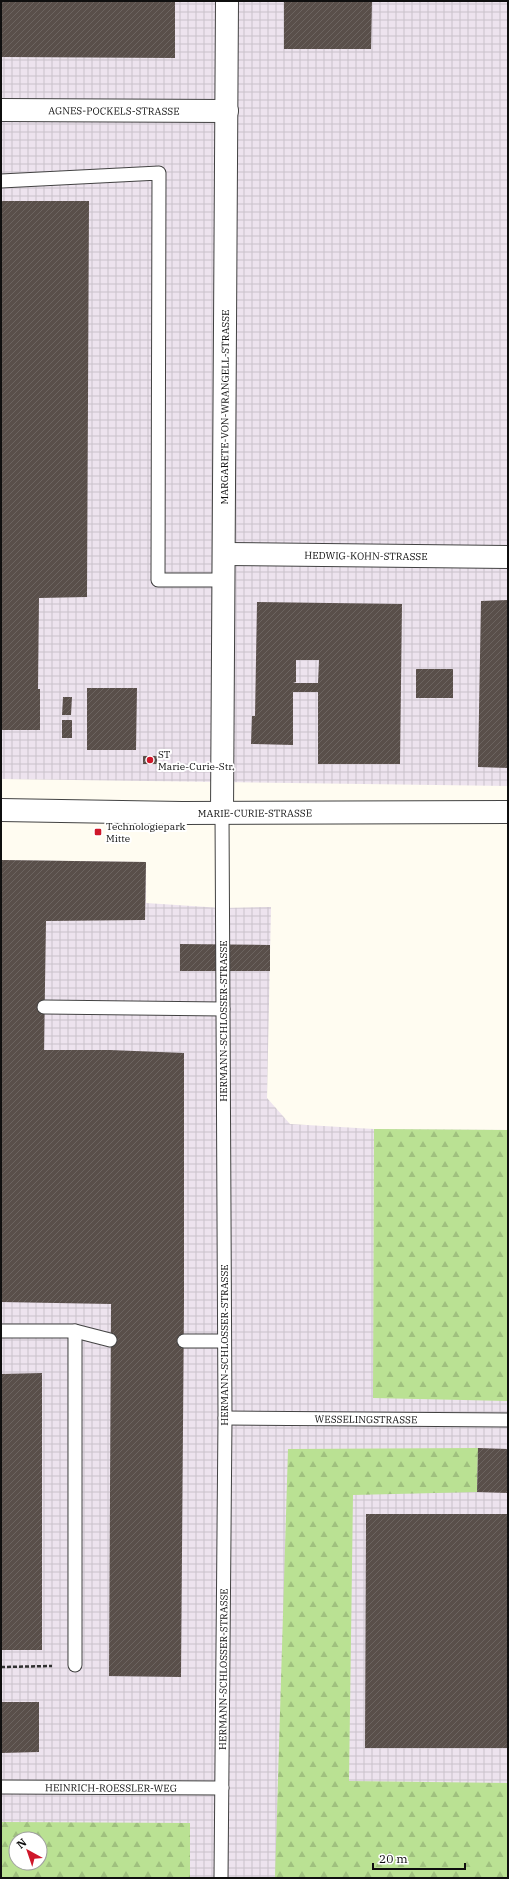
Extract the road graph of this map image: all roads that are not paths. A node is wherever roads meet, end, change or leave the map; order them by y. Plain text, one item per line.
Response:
1 (227, 1) edge
2 (1, 110) edge
3 (227, 111) junction
4 (1, 182) edge
5 (224, 554) junction
6 (508, 557) edge
7 (224, 580) junction
8 (1, 810) edge
9 (222, 812) junction
10 (508, 812) edge
11 (44, 1007) dead end
12 (223, 1009) junction
13 (1, 1331) edge
14 (75, 1331) junction
15 (110, 1340) dead end
16 (184, 1341) dead end
17 (224, 1341) junction
18 (225, 1418) junction
19 (508, 1420) edge
20 (75, 1665) road end
21 (1, 1787) edge
22 (222, 1788) junction
23 (221, 1878) edge

1 - 3 street, MARGARETE-VON-WRANGELL-STRASSE
2 - 3 street, AGNES-POCKELS-STRASSE
3 - 5 street, MARGARETE-VON-WRANGELL-STRASSE
4 - 7 lane
5 - 6 street, HEDWIG-KOHN-STRASSE
5 - 7 street, MARGARETE-VON-WRANGELL-STRASSE
7 - 9 street, MARGARETE-VON-WRANGELL-STRASSE
8 - 9 street, MARIE-CURIE-STRASSE
9 - 10 street, MARIE-CURIE-STRASSE
9 - 12 lane, HERMANN-SCHLOSSER-STRASSE
11 - 12 lane
12 - 17 lane, HERMANN-SCHLOSSER-STRASSE
13 - 14 lane
14 - 15 lane
14 - 20 lane
16 - 17 lane
17 - 18 lane, HERMANN-SCHLOSSER-STRASSE
18 - 19 lane, WESSELINGSTRASSE
18 - 22 lane, HERMANN-SCHLOSSER-STRASSE
21 - 22 lane, HEINRICH-ROESSLER-WEG
22 - 23 lane, HERMANN-SCHLOSSER-STRASSE

